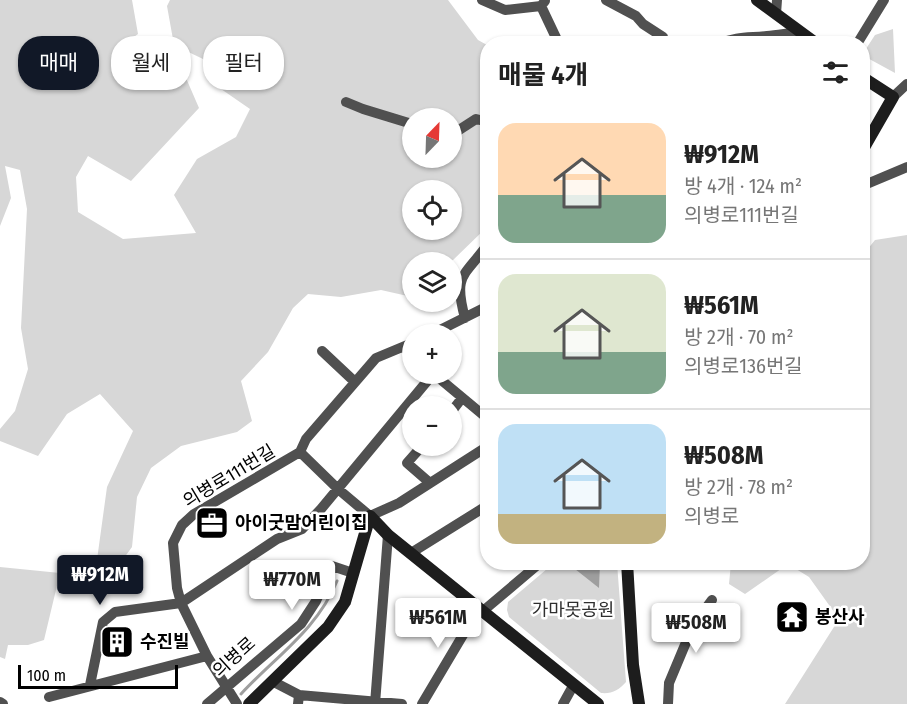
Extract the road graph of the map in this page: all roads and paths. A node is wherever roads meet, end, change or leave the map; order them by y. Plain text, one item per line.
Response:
1 (482, 0) edge
2 (606, 0) edge
3 (757, 0) edge
4 (777, 0) edge
5 (884, 0) edge
6 (543, 3) edge
7 (776, 14) junction
8 (556, 36) edge
9 (661, 36) edge
10 (804, 36) edge
11 (862, 36) edge
12 (870, 81) edge
13 (907, 84) edge
14 (893, 97) junction
15 (346, 102) dead end
16 (480, 120) edge
17 (402, 121) edge
18 (462, 128) edge
19 (870, 137) edge
20 (907, 167) edge
21 (870, 183) edge
22 (480, 255) edge
23 (480, 310) edge
24 (465, 318) junction
25 (453, 324) edge
26 (402, 347) edge
27 (322, 351) dead end
28 (355, 382) junction
29 (426, 384) edge
30 (446, 384) edge
31 (460, 396) edge
32 (462, 398) edge
33 (480, 413) edge
34 (480, 451) edge
35 (300, 452) junction
36 (413, 456) edge
37 (430, 483) junction
38 (338, 489) junction
39 (480, 510) edge
40 (370, 516) junction
41 (388, 535) junction
42 (411, 553) junction
43 (531, 570) edge
44 (627, 570) edge
45 (353, 573) junction
46 (712, 600) dead end
47 (181, 603) junction
48 (481, 610) junction
49 (207, 656) junction
50 (272, 681) junction
51 (90, 686) junction
52 (573, 686) junction
53 (227, 688) junction
54 (49, 697) dead end
55 (298, 699) edge
56 (375, 703) edge
57 (207, 704) edge
58 (237, 704) edge
59 (249, 704) edge
60 (402, 704) edge
61 (422, 704) edge
62 (563, 704) edge
63 (597, 704) edge
64 (639, 704) edge
65 (668, 704) edge

1 - 6 street
2 - 9 street
3 - 7 street
4 - 7 street
5 - 11 street
6 - 8 street
7 - 10 street
12 - 14 street
13 - 14 street
14 - 19 street
15 - 17 street
16 - 18 street
20 - 21 street
22 - 24 street
23 - 24 street
24 - 25 street
26 - 28 street
27 - 28 street
28 - 35 street
29 - 38 street
30 - 31 street
32 - 33 street
34 - 37 street
35 - 38 street
35 - 47 street, 의병로111번길
36 - 37 street
37 - 40 street
38 - 40 street
38 - 47 street
39 - 42 street
40 - 41 street
40 - 45 street
41 - 42 street
41 - 56 street
42 - 48 street
43 - 48 street
44 - 64 street
45 - 50 street
45 - 53 street, 의병로
46 - 65 street
47 - 49 street, 의병로111번길
47 - 51 street
48 - 52 street
48 - 61 street
49 - 51 street
49 - 53 street, 의병로111번길
50 - 55 street
50 - 59 street
51 - 54 street
52 - 62 street
52 - 63 street
53 - 57 street, 의병로
53 - 58 street, 의병로111번길
55 - 56 street
56 - 60 street

